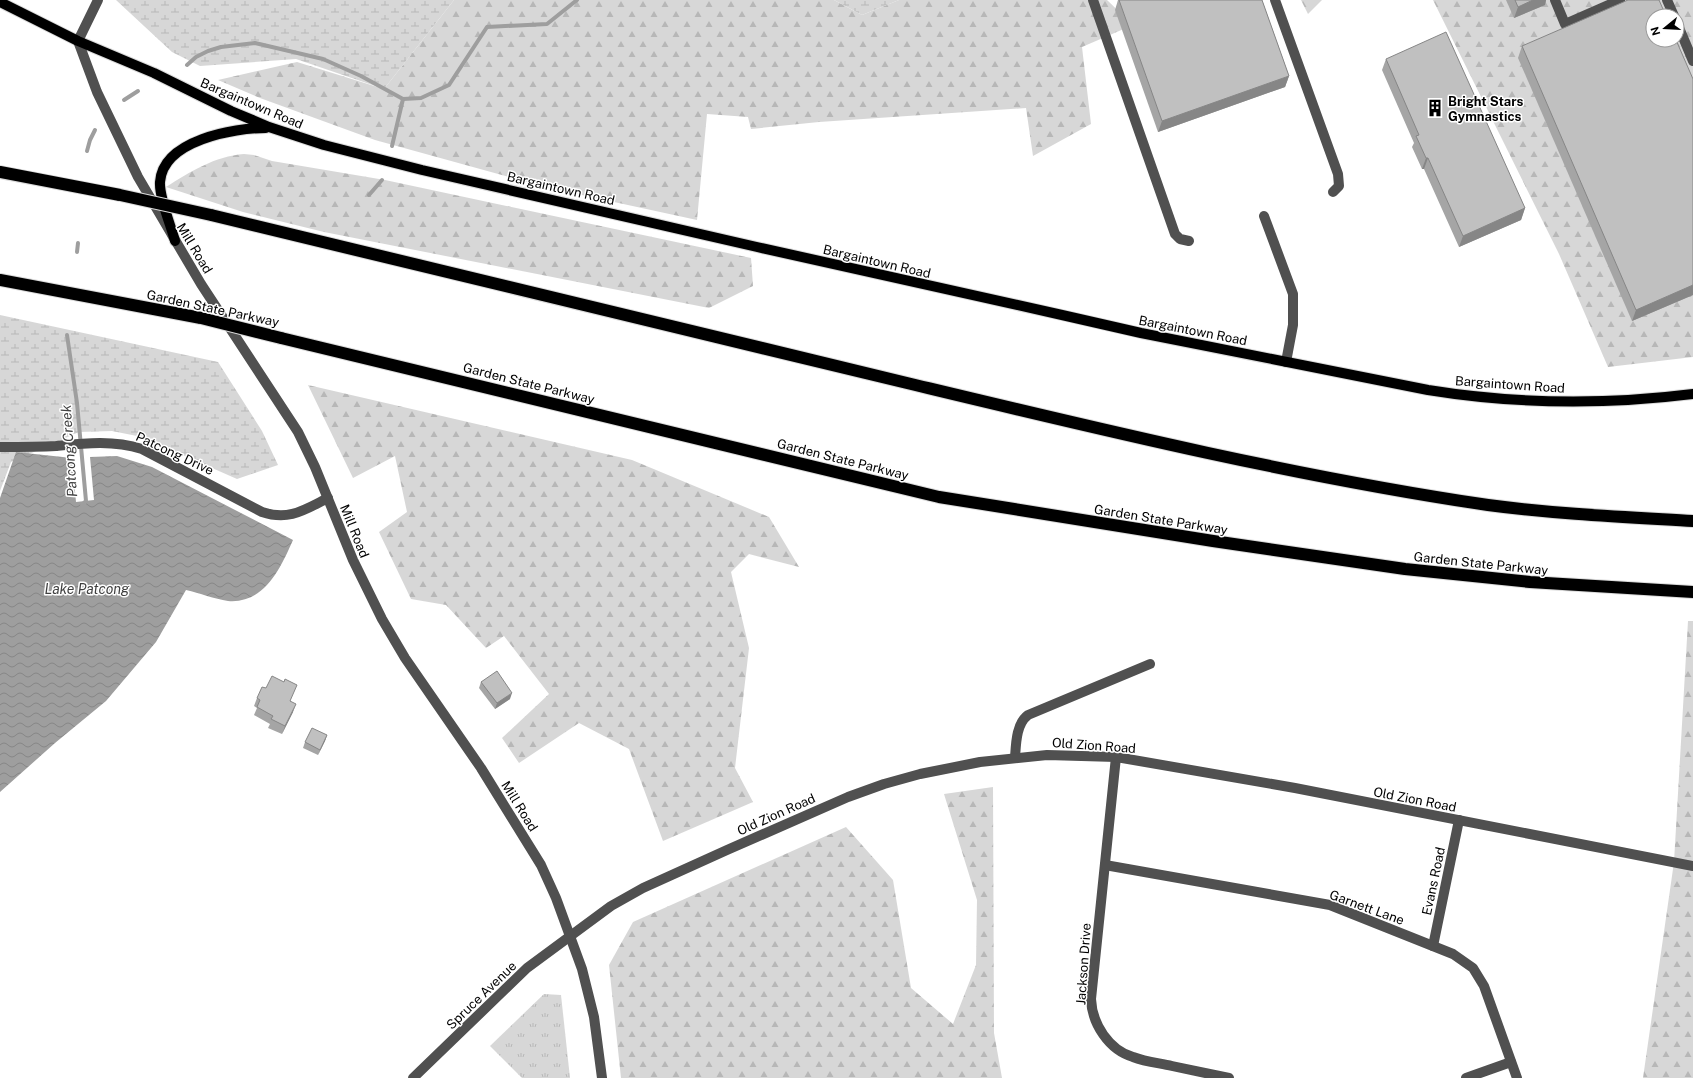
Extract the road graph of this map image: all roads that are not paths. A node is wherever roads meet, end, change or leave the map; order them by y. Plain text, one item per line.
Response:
1 (98, 0) edge
2 (1093, 0) edge
3 (1275, 0) edge
4 (1555, 0) edge
5 (1620, 0) edge
6 (0, 2) edge
7 (78, 41) junction
8 (1685, 42) edge
9 (1693, 61) edge
10 (269, 127) junction
11 (0, 172) edge
12 (1333, 192) dead end
13 (1264, 216) dead end
14 (1189, 241) dead end
15 (175, 242) junction
16 (0, 280) edge
17 (1286, 362) junction
18 (1693, 394) edge
19 (0, 446) edge
20 (328, 498) junction
21 (1693, 521) edge
22 (1693, 592) edge
23 (1150, 664) dead end
24 (1116, 757) junction
25 (1015, 758) junction
26 (1459, 820) junction
27 (1105, 865) junction
28 (1693, 866) edge
29 (571, 936) junction
30 (1432, 946) junction
31 (1511, 1062) junction
32 (413, 1078) edge
33 (602, 1078) edge
34 (1229, 1078) edge
35 (1466, 1078) edge
36 (1517, 1078) edge

1 - 7 street
2 - 14 street
3 - 12 street
4 - 5 street
6 - 7 main road, Bargaintown Road
7 - 10 main road, Bargaintown Road
7 - 15 street, Mill Road
8 - 9 street
10 - 15 main road
10 - 17 main road, Bargaintown Road
11 - 21 highway, bridge
13 - 17 street
15 - 20 street, Mill Road
16 - 22 highway, Garden State Parkway, bridge
17 - 18 main road, Bargaintown Road
19 - 20 street, Patcong Drive
20 - 29 street, Mill Road
23 - 25 street
24 - 25 street, Old Zion Road
24 - 26 street, Old Zion Road
24 - 27 street, Jackson Drive
25 - 29 street, Old Zion Road
26 - 28 street, Old Zion Road
26 - 30 street, Evans Road
27 - 30 street, Garnett Lane
27 - 34 street, Jackson Drive
29 - 32 street, Spruce Avenue
29 - 33 street, Mill Road
30 - 31 street, Garnett Lane
31 - 35 street
31 - 36 street, Garnett Lane

